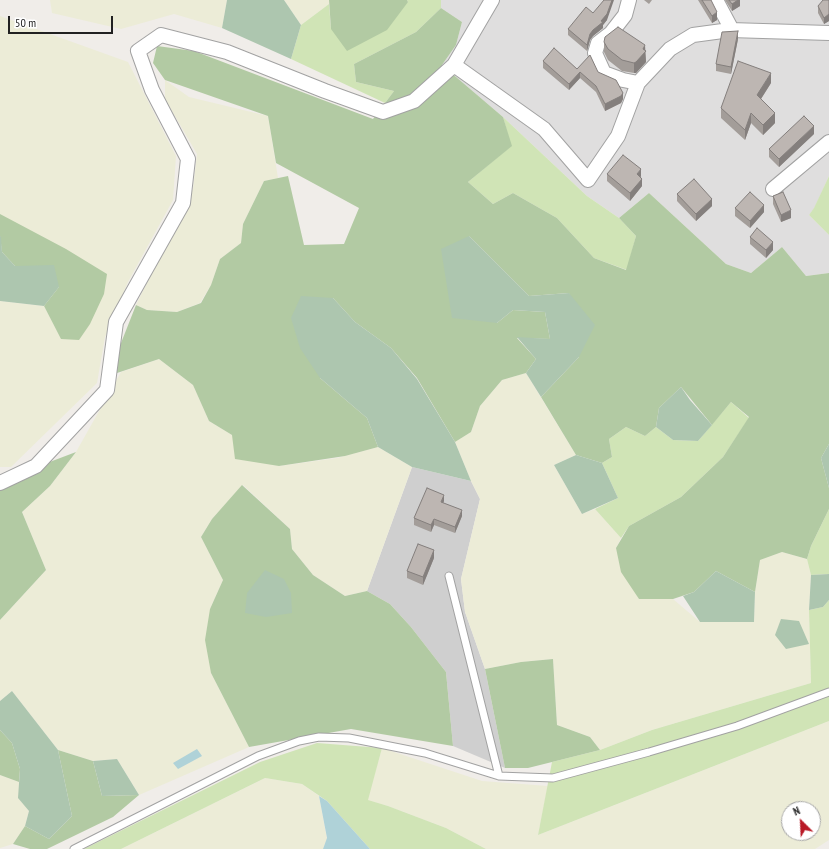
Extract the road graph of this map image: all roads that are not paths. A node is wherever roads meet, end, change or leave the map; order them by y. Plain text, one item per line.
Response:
1 (492, 0) edge
2 (629, 0) edge
3 (716, 0) edge
4 (732, 30) junction
5 (829, 33) edge
6 (454, 65) junction
7 (638, 82) junction
8 (829, 142) edge
9 (773, 189) dead end
10 (0, 483) edge
11 (449, 576) dead end
12 (829, 692) edge
13 (499, 776) junction
14 (74, 849) edge

1 - 6 street
2 - 7 street
3 - 4 street
4 - 5 street
4 - 7 street
6 - 7 street
6 - 10 street
8 - 9 street
11 - 13 lane
12 - 13 lane
13 - 14 lane

